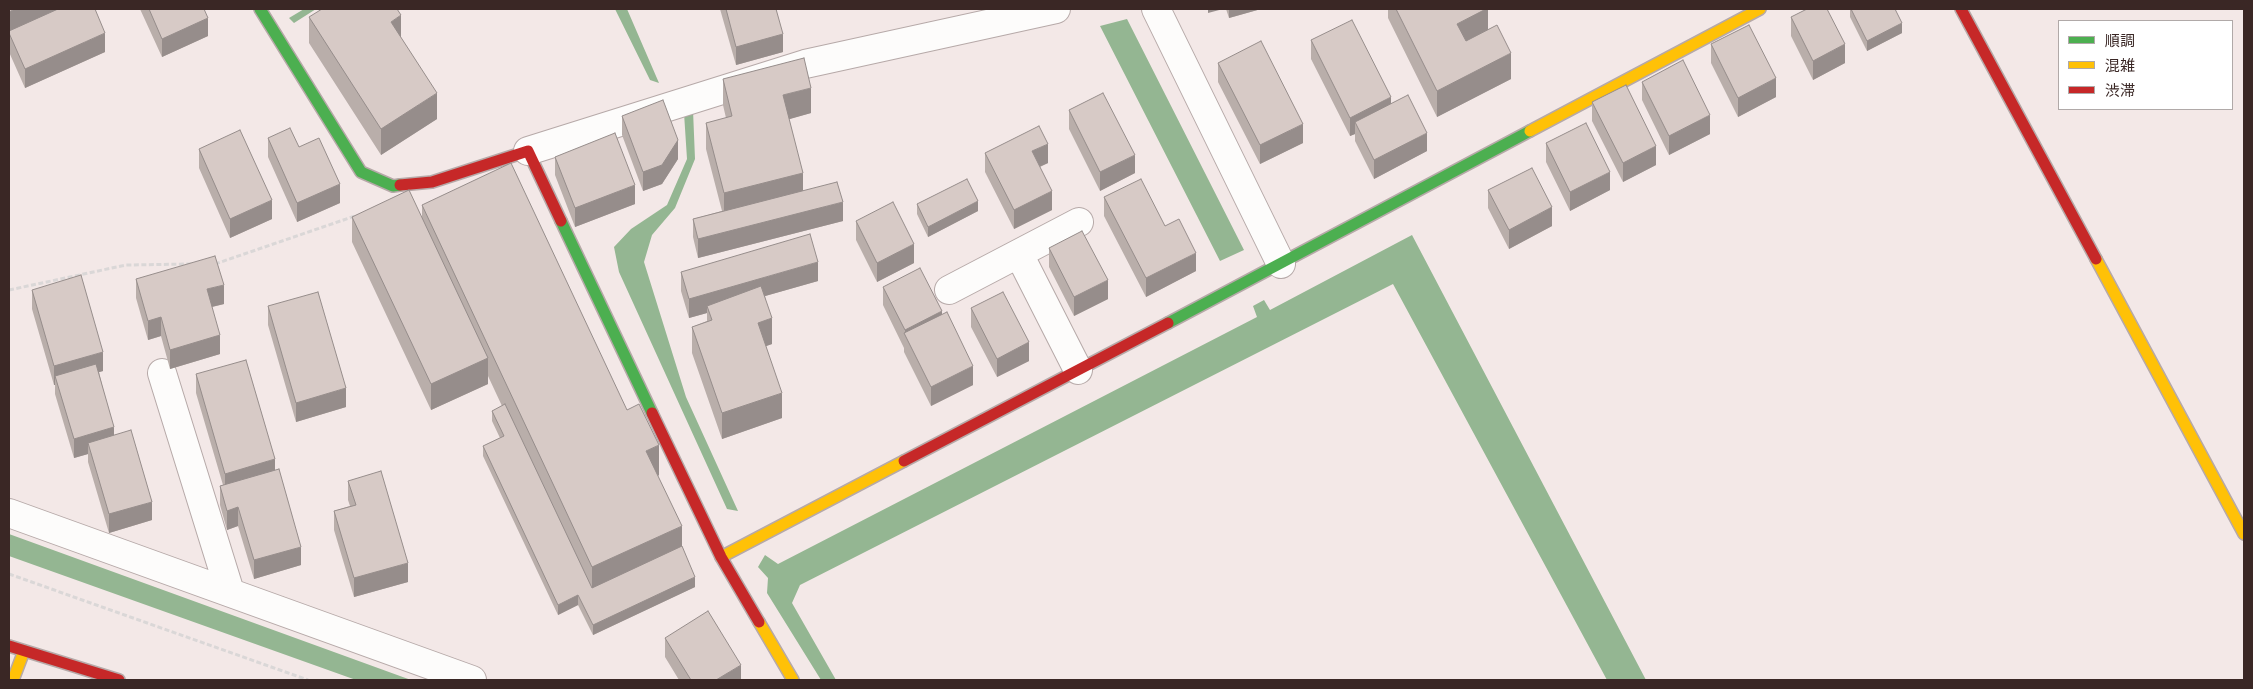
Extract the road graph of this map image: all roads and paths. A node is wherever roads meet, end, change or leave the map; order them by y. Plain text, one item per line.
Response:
1 (260, 9) edge
2 (1056, 9) edge
3 (1156, 9) edge
4 (1760, 9) edge
5 (1961, 9) edge
6 (528, 151) junction
7 (393, 186) junction
8 (1079, 222) dead end
9 (1019, 254) junction
10 (200, 264) edge
11 (210, 264) edge
12 (1281, 264) junction
13 (9, 290) edge
14 (949, 290) dead end
15 (1078, 370) junction
16 (162, 373) dead end
17 (9, 513) edge
18 (2244, 534) edge
19 (721, 557) junction
20 (9, 574) edge
21 (230, 592) junction
22 (9, 646) edge
23 (24, 651) junction
24 (13, 680) edge
25 (120, 680) edge
26 (308, 680) edge
27 (472, 680) edge
28 (792, 680) edge

1 - 7 street
2 - 6 street
3 - 12 street
4 - 12 street
5 - 18 street
6 - 7 street
6 - 19 street
7 - 11 path
8 - 9 street
9 - 14 street
9 - 15 street
10 - 13 path
12 - 15 street
15 - 19 street
16 - 21 street
17 - 21 street
19 - 28 street
20 - 26 path
21 - 27 street
22 - 23 street
23 - 24 street
23 - 25 street

